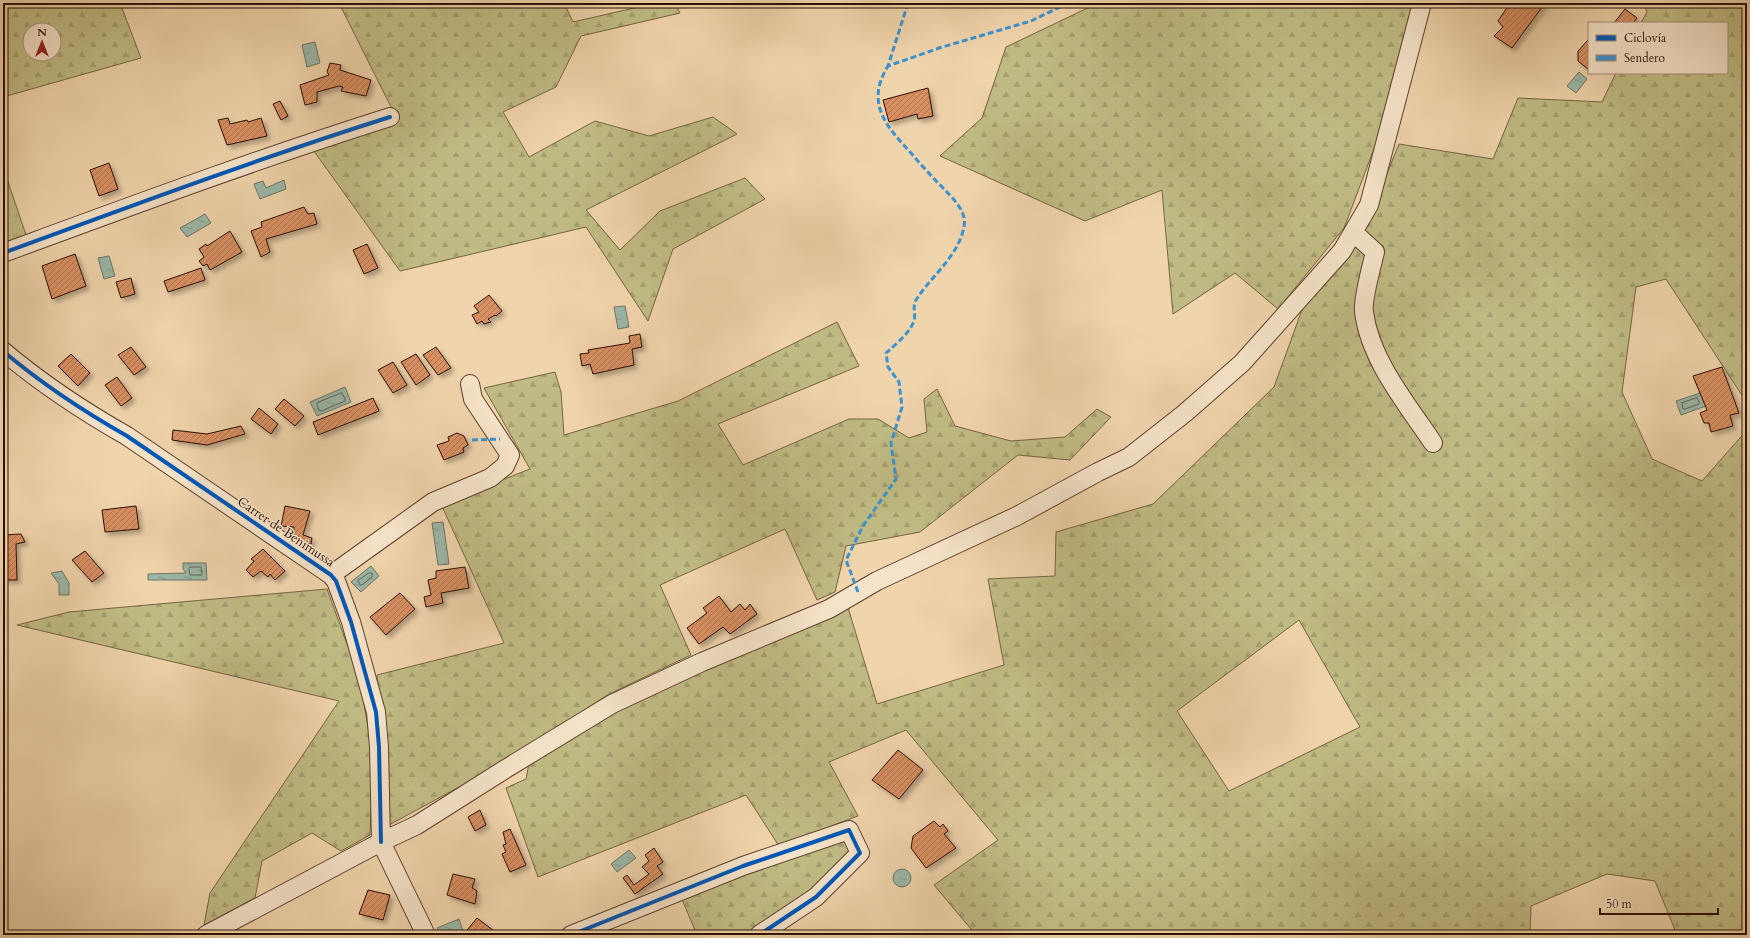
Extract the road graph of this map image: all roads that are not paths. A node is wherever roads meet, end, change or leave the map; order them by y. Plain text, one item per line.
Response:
1 (1422, 3) edge
2 (390, 117) dead end
3 (1354, 232) junction
4 (3, 253) edge
5 (3, 351) edge
6 (470, 384) dead end
7 (1432, 443) dead end
8 (331, 575) junction
9 (381, 842) junction
10 (206, 935) edge
11 (426, 935) edge
12 (571, 935) edge
13 (759, 935) edge

1 - 3 street
2 - 4 street
3 - 7 street
3 - 9 street
5 - 8 street, Carrer de Benimussa
6 - 8 street
8 - 9 street, Carrer de Benimussa
9 - 10 street
9 - 11 street
12 - 13 street

